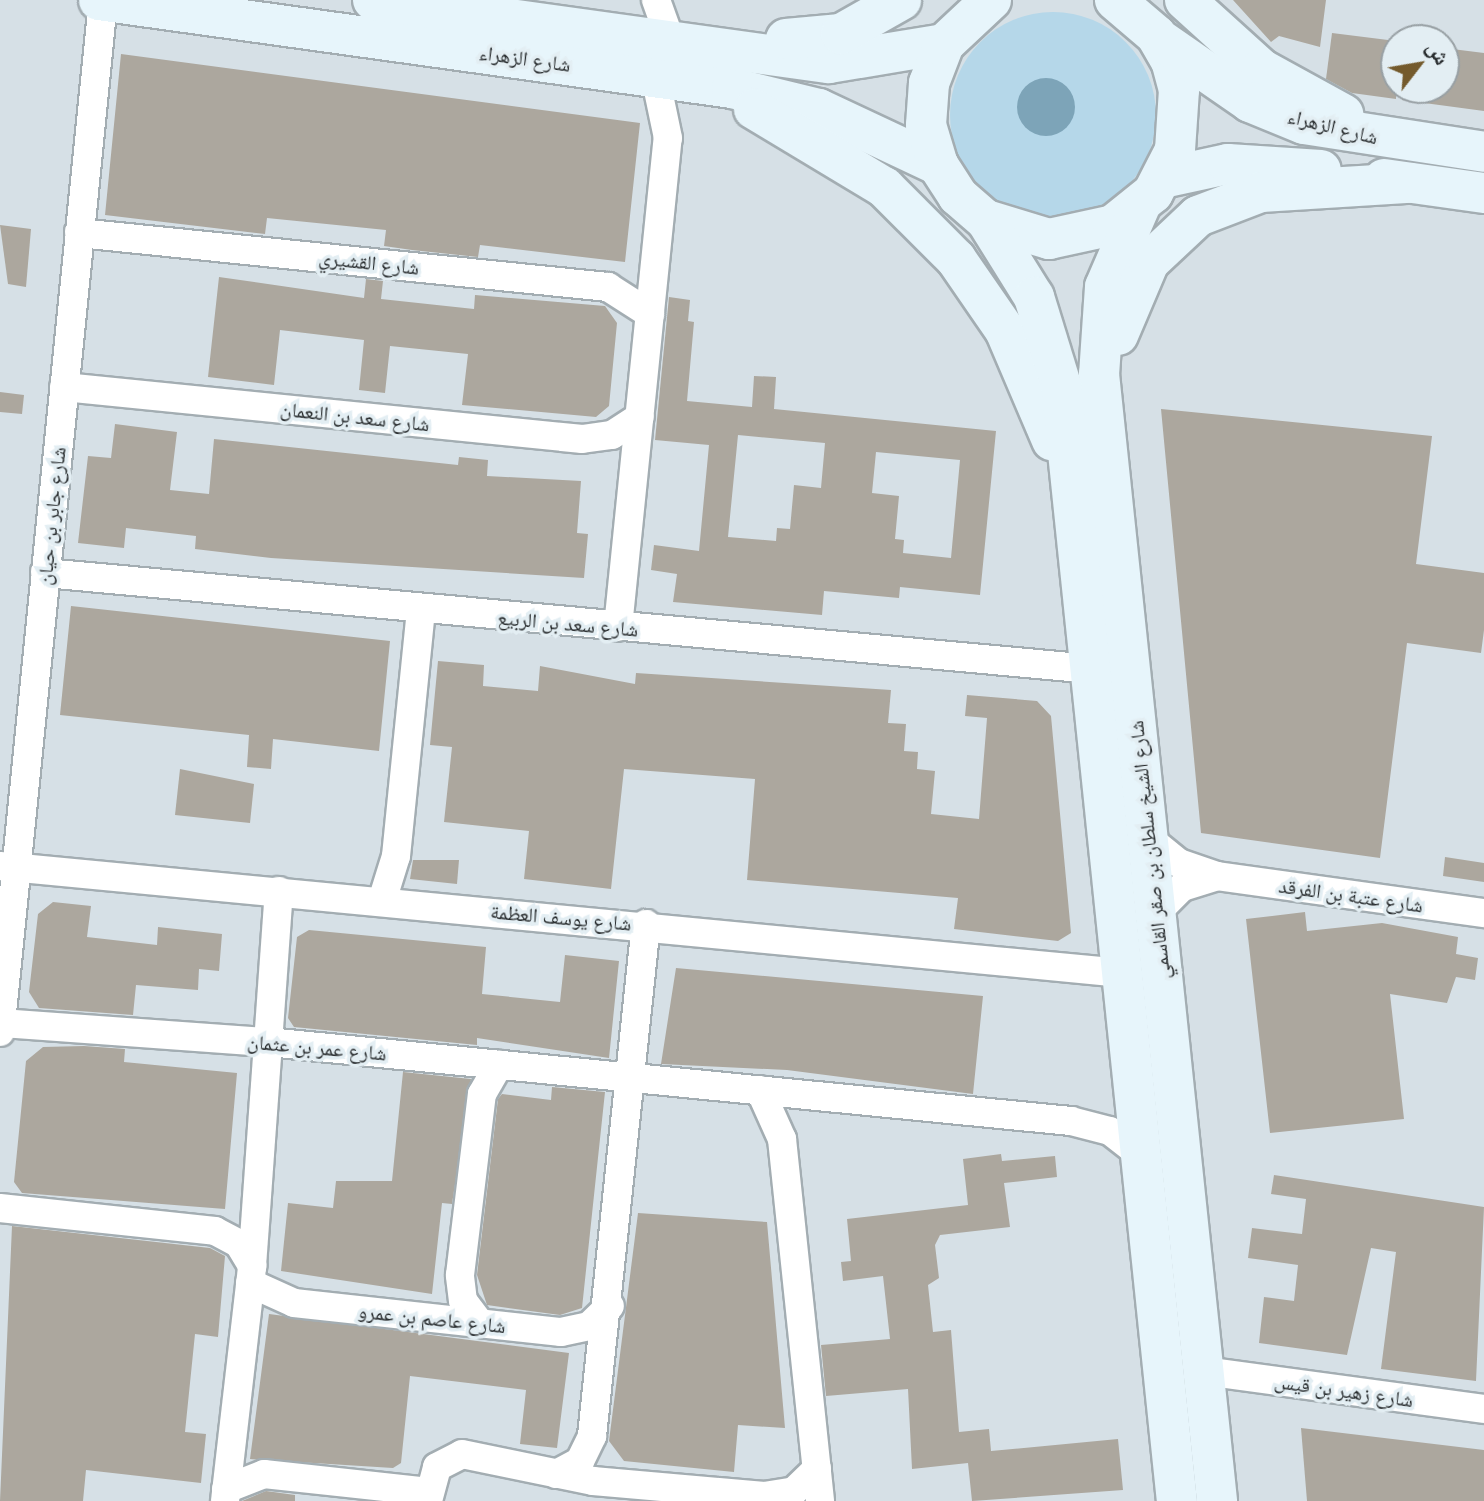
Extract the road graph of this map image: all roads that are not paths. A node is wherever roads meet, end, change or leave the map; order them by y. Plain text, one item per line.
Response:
1 (101, 0) edge
2 (373, 0) edge
3 (656, 0) edge
4 (901, 0) edge
5 (989, 0) edge
6 (1185, 0) edge
7 (467, 7) edge
8 (1134, 9) edge
9 (678, 40) junction
10 (944, 44) junction
11 (671, 79) junction
12 (1418, 143) junction
13 (1484, 152) edge
14 (938, 165) junction
15 (1410, 183) junction
16 (1151, 192) junction
17 (1484, 193) edge
18 (986, 220) junction
19 (79, 233) junction
20 (650, 314) junction
21 (64, 387) junction
22 (640, 417) junction
23 (1104, 418) junction
24 (1076, 530) junction
25 (45, 573) junction
26 (421, 609) junction
27 (618, 627) junction
28 (1091, 669) junction
29 (1148, 838) junction
30 (8, 867) edge
31 (1217, 876) junction
32 (279, 891) junction
33 (382, 901) junction
34 (1156, 913) junction
35 (1484, 913) edge
36 (646, 924) junction
37 (1122, 973) junction
38 (1, 1023) edge
39 (0, 1032) edge
40 (268, 1042) junction
41 (499, 1064) junction
42 (632, 1079) junction
43 (760, 1090) junction
44 (1141, 1155) junction
45 (0, 1208) edge
46 (251, 1274) junction
47 (610, 1306) junction
48 (479, 1322) junction
49 (1204, 1371) junction
50 (1484, 1409) edge
51 (817, 1469) junction
52 (556, 1474) junction
53 (225, 1495) edge
54 (429, 1496) edge
55 (820, 1501) edge
56 (1177, 1501) edge
57 (1217, 1501) edge

1 - 11 main road, شارع الزهراء
1 - 19 street, شارع جابر بن حيان
2 - 7 main road, شارع الزهراء
3 - 9 street
4 - 9 main road
5 - 10 main road
6 - 12 main road
7 - 9 main road, شارع الزهراء
8 - 12 main road, شارع الزهراء
8 - 16 main road, شارع الشيخ سلطان بن صقر القاسمي
9 - 10 main road, شارع الزهراء
10 - 14 main road
11 - 14 main road, شارع الزهراء
11 - 20 street
11 - 24 main road
12 - 13 main road, شارع الزهراء
14 - 18 main road, شارع الشيخ سلطان بن صقر القاسمي
15 - 16 main road, شارع الزهراء
15 - 17 main road, شارع الزهراء
15 - 23 main road
16 - 18 main road
16 - 23 main road, شارع الشيخ سلطان بن صقر القاسمي
18 - 24 main road, شارع الشيخ سلطان بن صقر القاسمي
19 - 20 street, شارع القشيري
19 - 21 street, شارع جابر بن حيان
20 - 22 street
21 - 22 street, شارع سعد بن النعمان
21 - 25 street, شارع جابر بن حيان
22 - 27 street
23 - 29 main road, شارع الشيخ سلطان بن صقر القاسمي
24 - 28 main road, شارع الشيخ سلطان بن صقر القاسمي
25 - 26 street, شارع سعد بن الربيع
25 - 30 street, شارع جابر بن حيان
26 - 27 street, شارع سعد بن الربيع
26 - 33 street
27 - 28 street, شارع سعد بن الربيع
28 - 37 main road, شارع الشيخ سلطان بن صقر القاسمي
29 - 31 street, شارع عتبة بن الفرقد
29 - 34 main road, شارع الشيخ سلطان بن صقر القاسمي
30 - 32 street, شارع يوسف العظمة
30 - 38 street, شارع جابر بن حيان
31 - 34 street, شارع عتبة بن الفرقد
31 - 35 street, شارع عتبة بن الفرقد
32 - 33 street, شارع يوسف العظمة
32 - 40 street
33 - 36 street, شارع يوسف العظمة
34 - 49 main road, شارع الشيخ سلطان بن صقر القاسمي
36 - 37 street, شارع يوسف العظمة
36 - 42 street
37 - 44 main road, شارع الشيخ سلطان بن صقر القاسمي
38 - 39 street, شارع جابر بن حيان
38 - 40 street, شارع عمر بن عثمان
40 - 41 street, شارع عمر بن عثمان
40 - 46 street
41 - 42 street, شارع عمر بن عثمان
41 - 48 street
42 - 43 street, شارع عمر بن عثمان
42 - 47 street
43 - 44 street, شارع عمر بن عثمان
43 - 51 street
44 - 56 main road, شارع الشيخ سلطان بن صقر القاسمي
45 - 46 street
46 - 48 street, شارع عاصم بن عمرو
46 - 53 street
47 - 48 street, شارع عاصم بن عمرو
47 - 52 street
49 - 50 street, شارع زهير بن قيس
49 - 57 main road, شارع الشيخ سلطان بن صقر القاسمي
51 - 52 street
51 - 55 street
52 - 54 street
53 - 54 street

